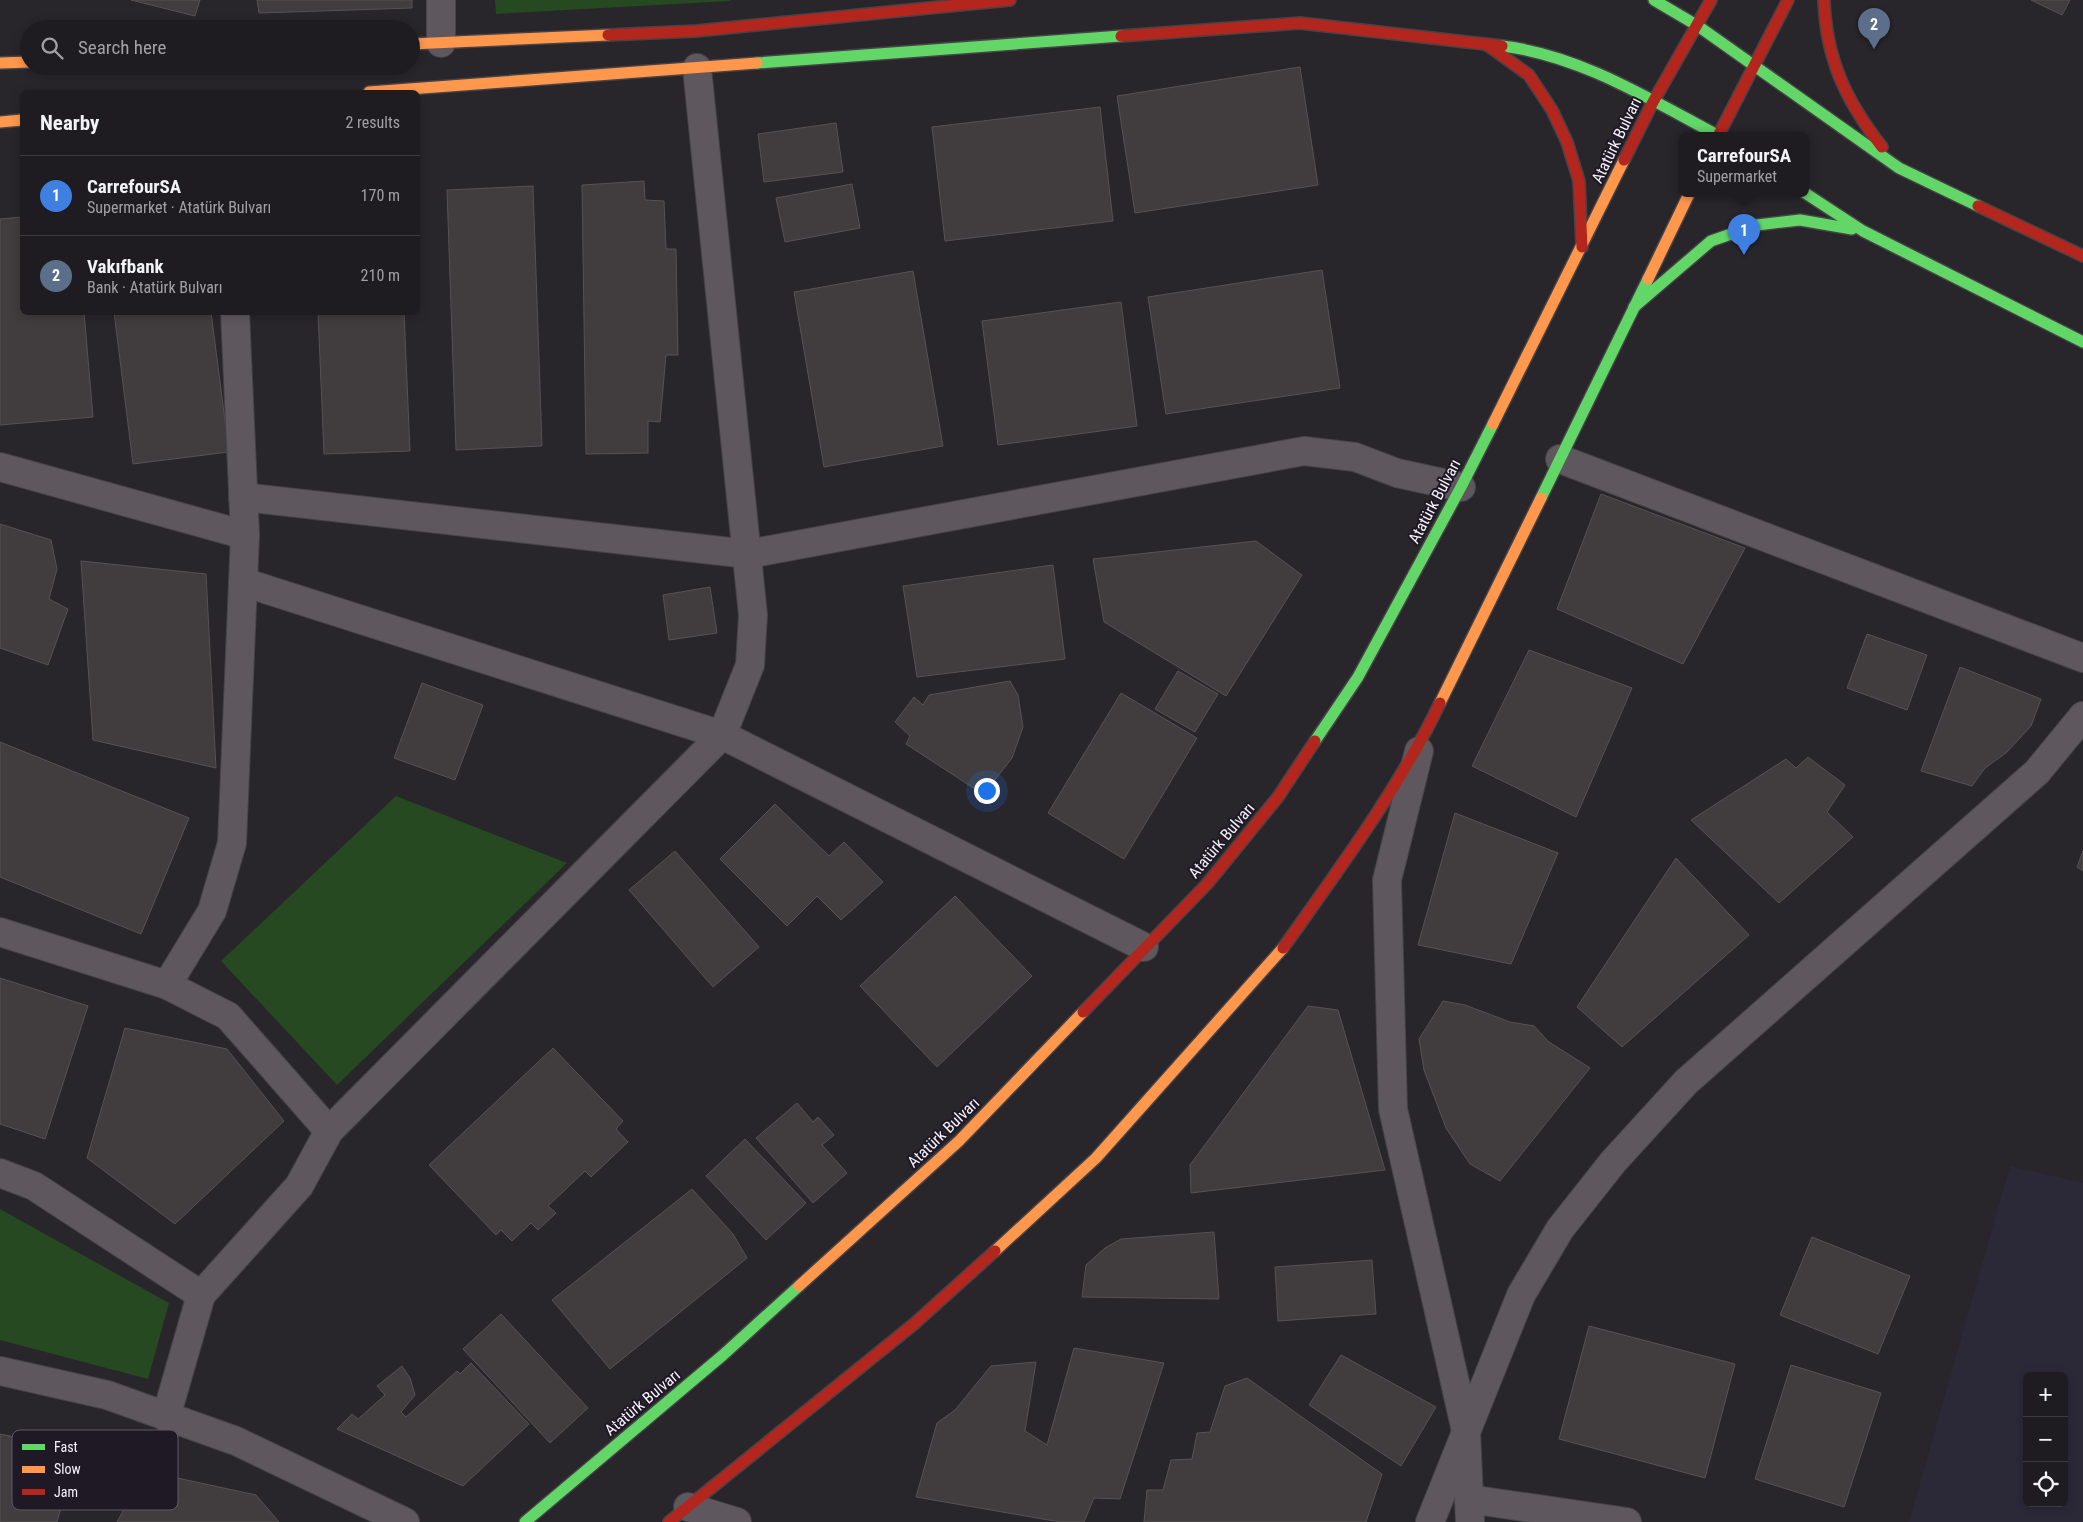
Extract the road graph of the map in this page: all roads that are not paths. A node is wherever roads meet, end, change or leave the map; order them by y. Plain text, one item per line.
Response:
1 (441, 0) edge
2 (1010, 0) edge
3 (1654, 0) edge
4 (1711, 0) edge
5 (1788, 0) edge
6 (1824, 0) edge
7 (1698, 26) junction
8 (442, 43) junction
9 (420, 44) edge
10 (1484, 44) junction
11 (20, 62) edge
12 (0, 63) edge
13 (1755, 66) junction
14 (697, 68) junction
15 (396, 90) edge
16 (1653, 102) junction
17 (20, 120) edge
18 (0, 122) edge
19 (1710, 132) edge
20 (1720, 132) edge
21 (1899, 168) junction
22 (1809, 196) edge
23 (1688, 197) edge
24 (1863, 231) junction
25 (1582, 247) junction
26 (2083, 256) edge
27 (1634, 306) junction
28 (235, 315) edge
29 (2083, 342) edge
30 (1560, 459) junction
31 (0, 467) edge
32 (1461, 487) junction
33 (243, 497) junction
34 (245, 535) junction
35 (748, 554) junction
36 (243, 582) junction
37 (2083, 658) edge
38 (2083, 716) edge
39 (722, 735) junction
40 (1420, 745) junction
41 (0, 932) edge
42 (1144, 947) junction
43 (167, 985) junction
44 (329, 1131) junction
45 (0, 1173) edge
46 (201, 1295) junction
47 (0, 1371) edge
48 (166, 1416) junction
49 (1466, 1431) junction
50 (1470, 1511) edge
51 (678, 1514) edge
52 (405, 1522) edge
53 (525, 1522) edge
54 (737, 1522) edge
55 (1430, 1522) edge
56 (1627, 1522) edge

1 - 8 street
2 - 8 main road
3 - 7 main road
4 - 7 main road, Atatürk Bulvarı
5 - 13 main road
6 - 21 main road
7 - 13 main road
7 - 16 main road, Atatürk Bulvarı
8 - 9 main road
10 - 14 main road
10 - 16 main road
10 - 25 main road
11 - 12 main road
13 - 20 main road
13 - 21 main road
14 - 15 main road
14 - 35 street
16 - 19 main road
16 - 25 main road, Atatürk Bulvarı
17 - 18 main road
21 - 26 main road
22 - 24 main road
23 - 27 main road
24 - 27 main road
24 - 29 main road
25 - 32 main road, Atatürk Bulvarı
27 - 30 main road
28 - 33 street
30 - 37 street
30 - 40 main road
31 - 34 street
32 - 35 street
32 - 42 main road, Atatürk Bulvarı
33 - 34 street
33 - 35 street
34 - 36 street
35 - 39 street
36 - 39 street
36 - 43 street
38 - 49 street
39 - 42 street
39 - 44 street
40 - 49 street
40 - 51 main road
41 - 43 street
42 - 53 main road, Atatürk Bulvarı
43 - 44 street
44 - 46 street
45 - 46 street
46 - 48 street
47 - 48 street
48 - 52 street
49 - 50 street
49 - 55 street
50 - 56 street
51 - 54 street

